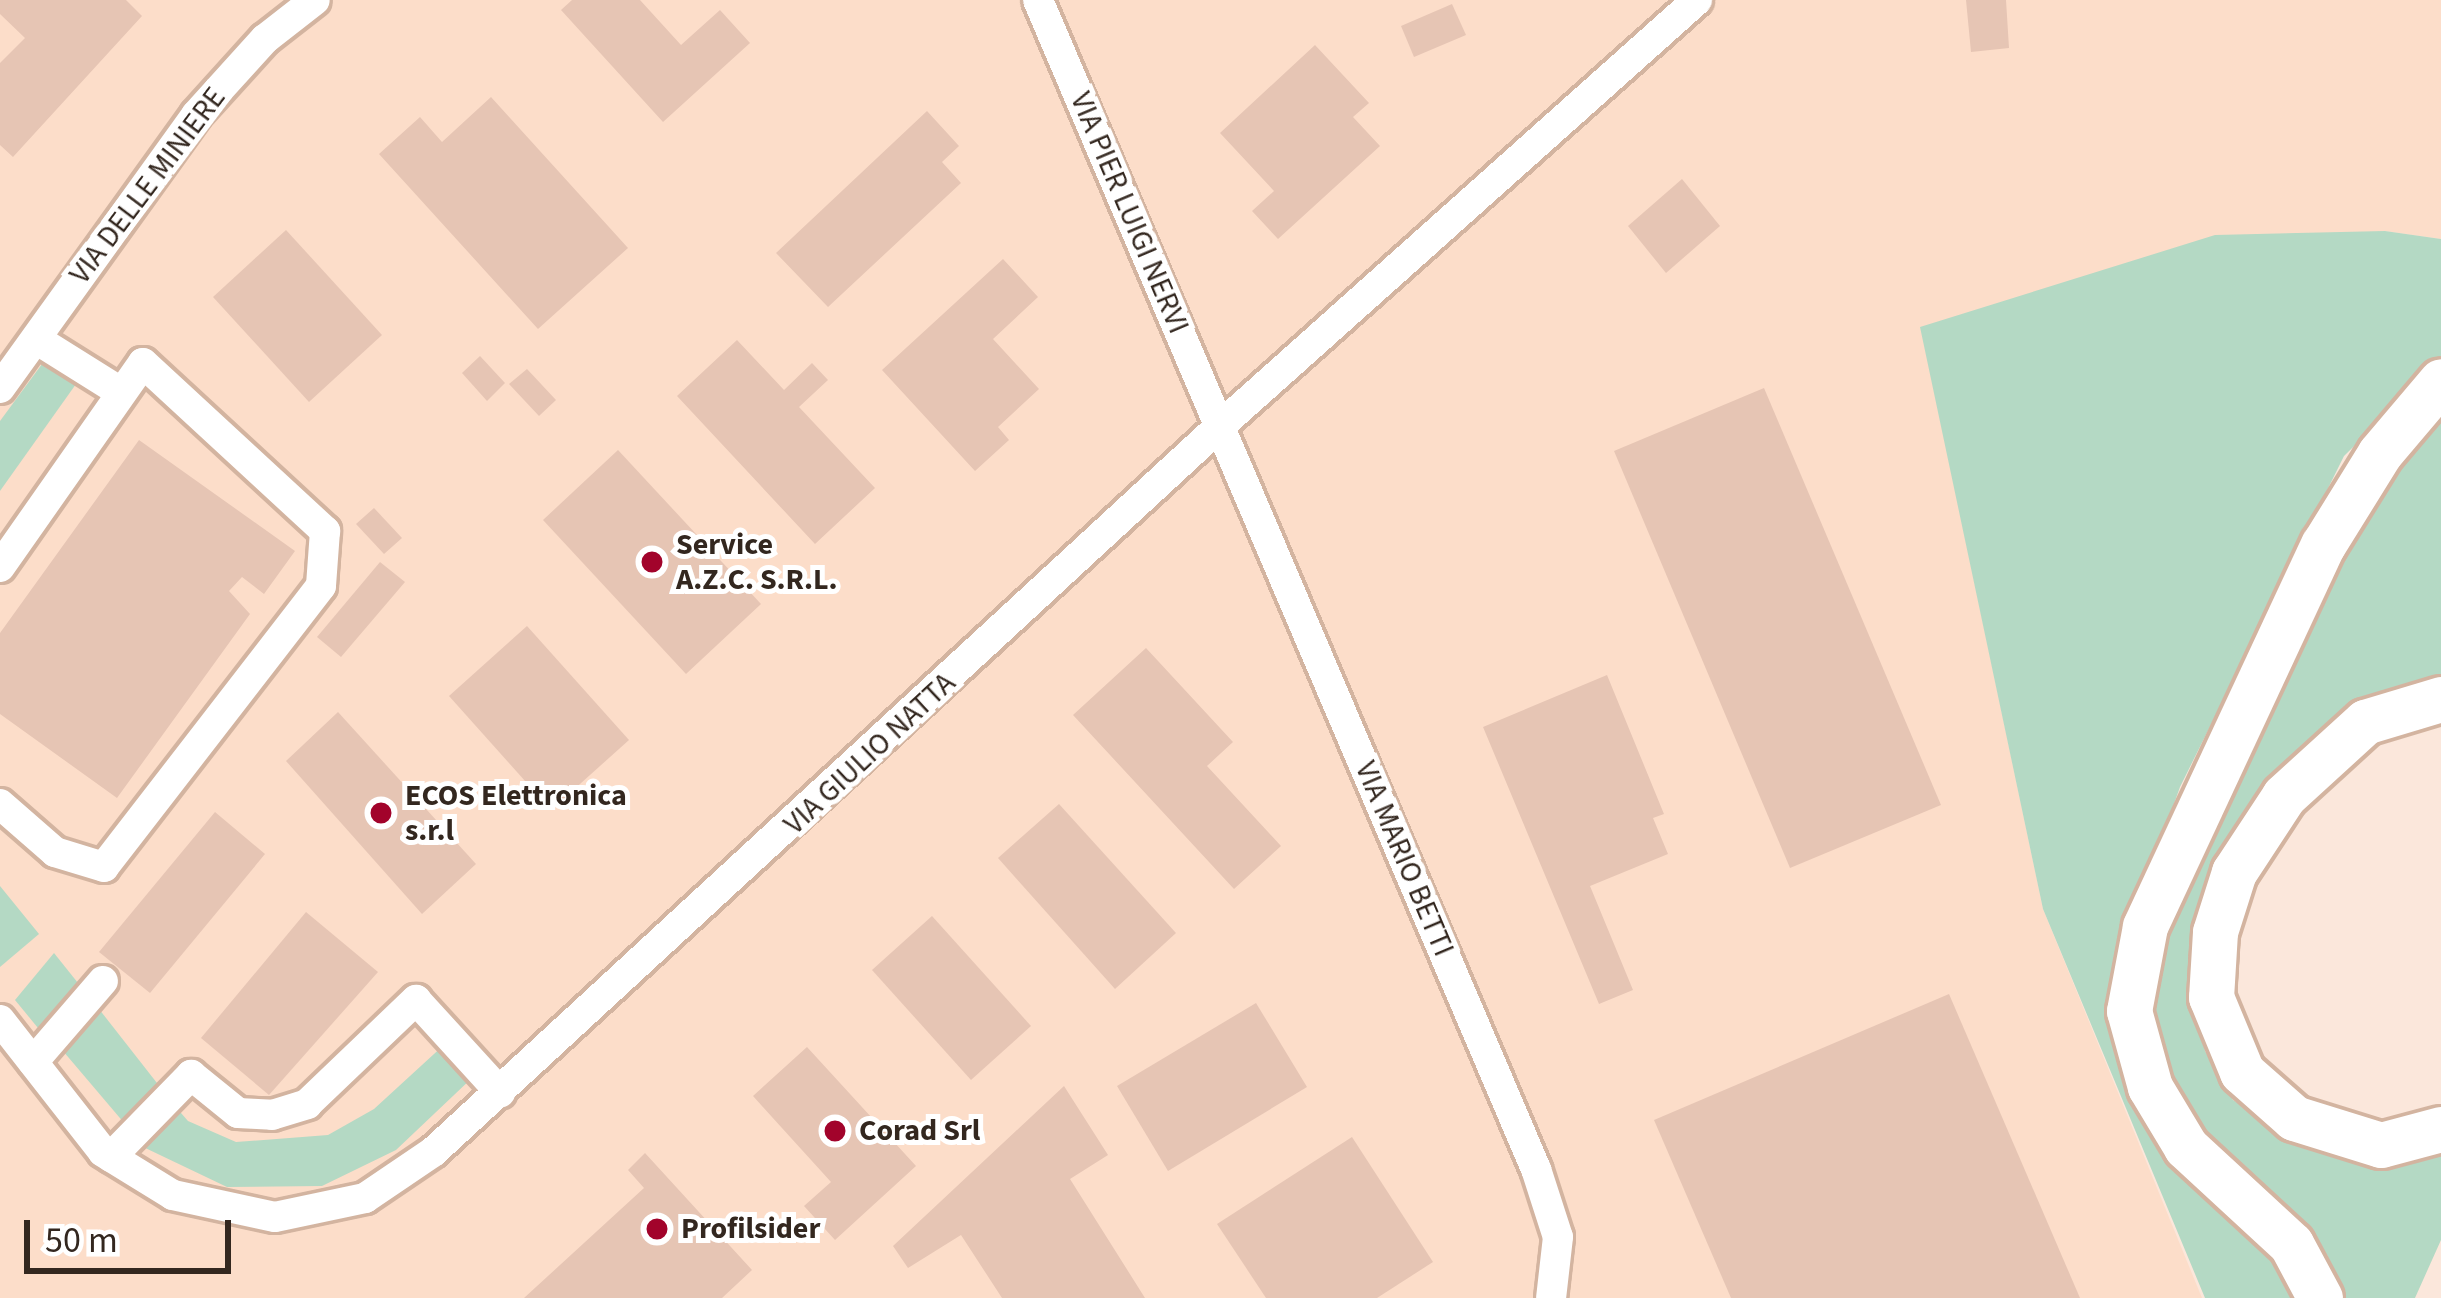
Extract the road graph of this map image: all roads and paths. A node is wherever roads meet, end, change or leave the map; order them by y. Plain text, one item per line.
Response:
1 (315, 0) edge
2 (1038, 0) edge
3 (1697, 0) edge
4 (35, 339) junction
5 (2441, 381) edge
6 (0, 388) edge
7 (119, 392) junction
8 (1219, 427) junction
9 (0, 567) edge
10 (2441, 699) edge
11 (0, 804) edge
12 (103, 981) dead end
13 (0, 1020) edge
14 (33, 1062) junction
15 (500, 1092) junction
16 (2441, 1129) edge
17 (111, 1157) junction
18 (1552, 1298) edge
19 (2320, 1298) edge

1 - 4 street, VIA DELLE MINIERE
2 - 8 street, VIA PIER LUIGI NERVI
3 - 8 street, VIA GIULIO NATTA
4 - 6 street, VIA DELLE MINIERE
4 - 7 street
5 - 19 highway
7 - 9 street
7 - 11 street
8 - 15 street, VIA GIULIO NATTA
8 - 18 street, VIA MARIO BETTI
10 - 16 highway
12 - 14 street
13 - 14 street, VIA GIULIO NATTA
14 - 17 street, VIA GIULIO NATTA
15 - 17 street, VIA GIULIO NATTA
15 - 17 street

